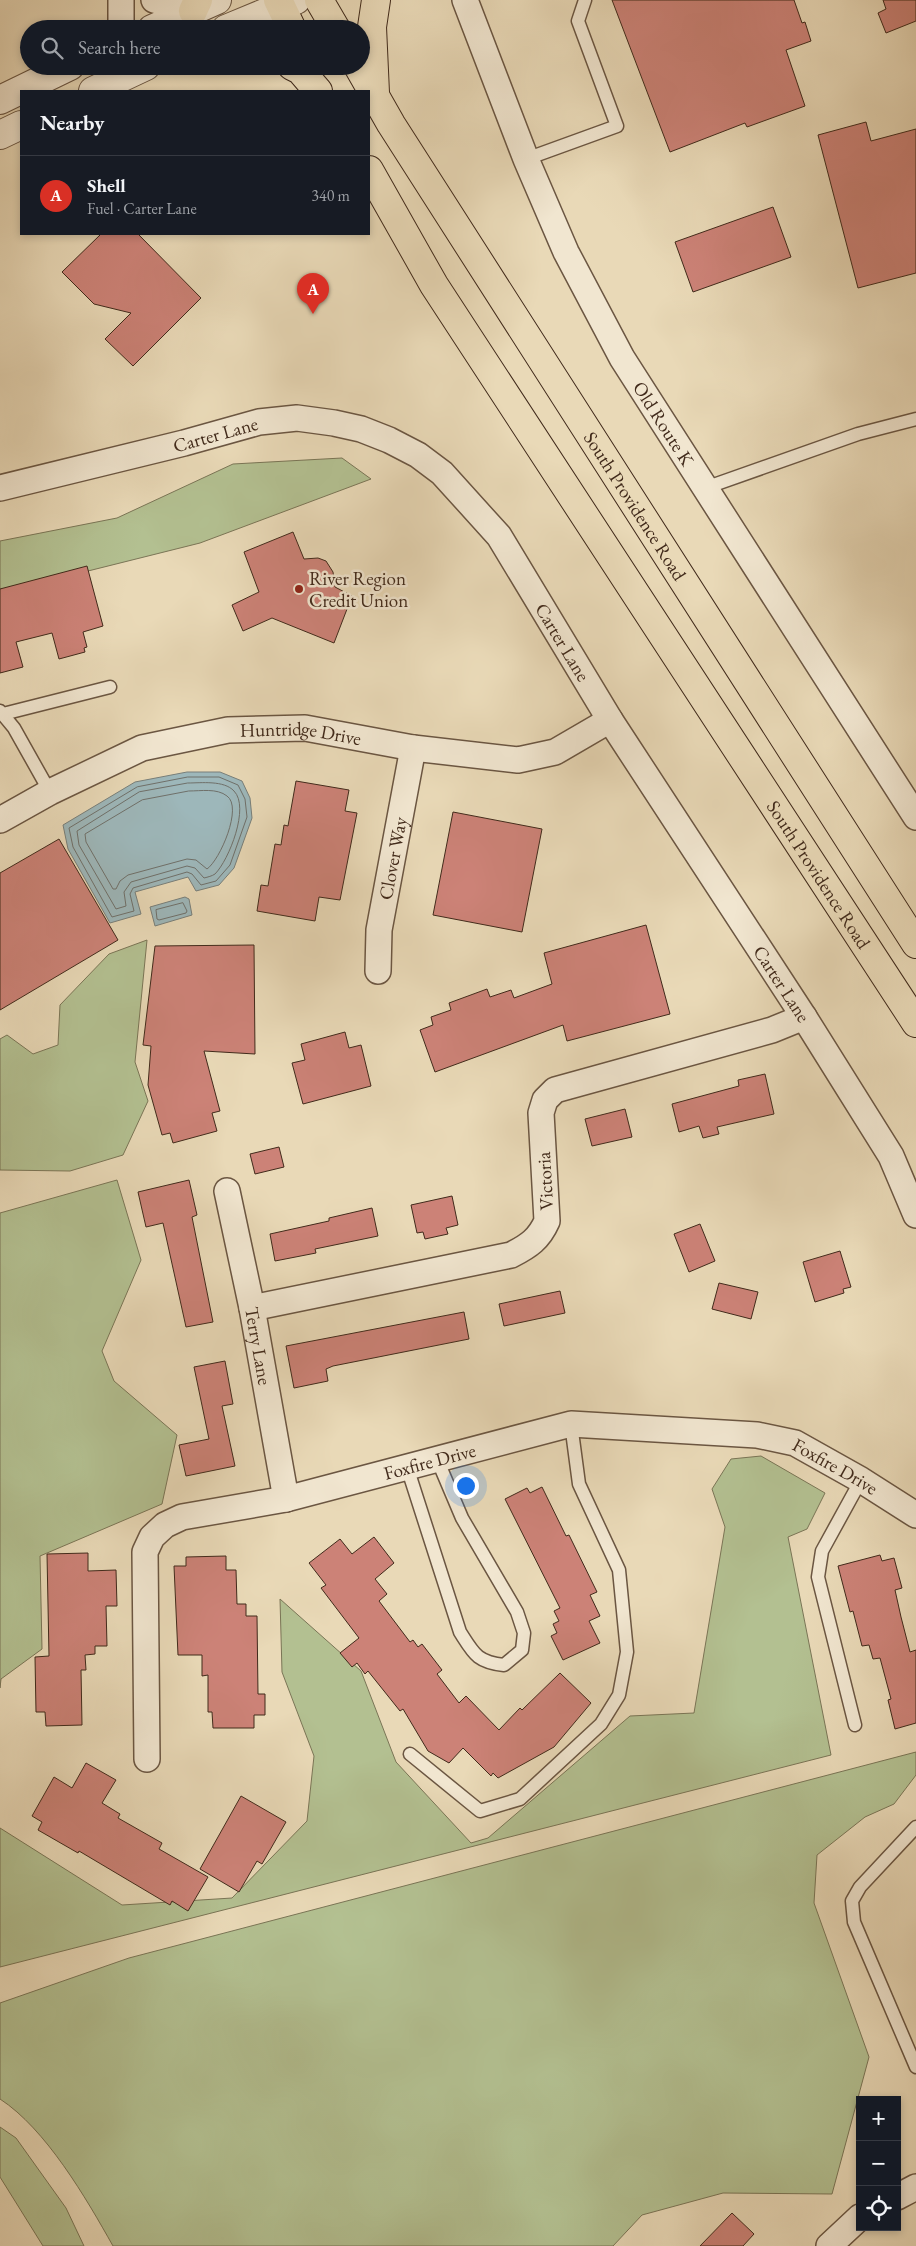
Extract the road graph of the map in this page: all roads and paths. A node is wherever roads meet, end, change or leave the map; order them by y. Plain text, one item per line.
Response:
1 (121, 0) edge
2 (154, 0) edge
3 (319, 0) edge
4 (376, 0) edge
5 (465, 0) edge
6 (586, 0) edge
7 (202, 4) edge
8 (287, 9) edge
9 (121, 20) edge
10 (170, 20) edge
11 (253, 20) edge
12 (331, 20) edge
13 (51, 75) edge
14 (127, 75) edge
15 (304, 75) edge
16 (317, 75) edge
17 (363, 75) edge
18 (20, 90) edge
19 (21, 90) edge
20 (95, 90) edge
21 (317, 90) edge
22 (324, 90) edge
23 (375, 97) junction
24 (0, 100) edge
25 (20, 125) edge
26 (0, 135) edge
27 (526, 159) junction
28 (370, 172) edge
29 (916, 419) edge
30 (0, 488) edge
31 (705, 488) junction
32 (110, 687) dead end
33 (2, 712) edge
34 (610, 720) junction
35 (413, 748) junction
36 (50, 792) junction
37 (913, 807) edge
38 (0, 820) edge
39 (916, 944) edge
40 (378, 971) dead end
41 (804, 1017) junction
42 (916, 1022) edge
43 (227, 1192) dead end
44 (916, 1215) edge
45 (252, 1308) junction
46 (571, 1424) junction
47 (437, 1459) junction
48 (407, 1467) junction
49 (861, 1480) junction
50 (286, 1499) junction
51 (916, 1515) edge
52 (855, 1724) dead end
53 (410, 1754) dead end
54 (148, 1759) dead end
55 (916, 1827) edge
56 (916, 2067) edge
57 (916, 2187) edge
58 (901, 2195) edge
59 (856, 2221) edge
60 (829, 2246) edge

1 - 9 street
2 - 7 street
3 - 12 main road
4 - 23 main road
5 - 27 street, Old Route K
6 - 27 lane
7 - 10 street
8 - 11 street
13 - 19 street
14 - 20 street
15 - 21 main road
16 - 22 main road
17 - 23 main road, South Providence Road
18 - 24 street
23 - 39 main road, South Providence Road
25 - 26 street
27 - 31 street, Old Route K
28 - 42 main road, South Providence Road
29 - 31 lane
30 - 34 street, Carter Lane
31 - 37 street, Old Route K
32 - 33 lane
33 - 36 lane
34 - 35 street, Huntridge Drive
34 - 41 street, Carter Lane
35 - 36 street, Huntridge Drive
35 - 40 street, Clover Way
36 - 38 street, Huntridge Drive
41 - 44 street, Carter Lane
41 - 45 street, Victoria
43 - 45 street, Terry Lane
45 - 50 street, Terry Lane
46 - 47 street, Foxfire Drive
46 - 49 street, Foxfire Drive
46 - 53 lane
47 - 48 street, Foxfire Drive
47 - 48 lane
48 - 50 street, Foxfire Drive
49 - 51 street, Foxfire Drive
49 - 52 lane
50 - 54 street, Foxfire Drive
55 - 56 lane
57 - 58 street
59 - 60 street

